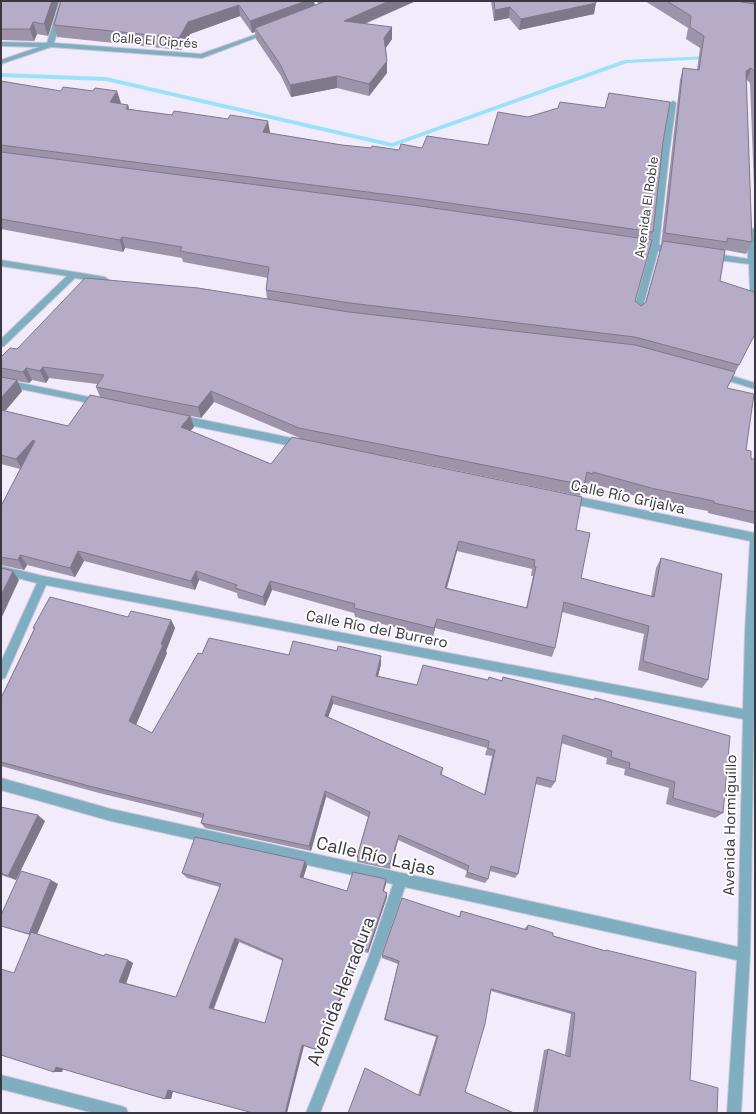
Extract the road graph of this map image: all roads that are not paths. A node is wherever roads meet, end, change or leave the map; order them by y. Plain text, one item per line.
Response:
1 (63, 1) edge
2 (273, 30) edge
3 (1, 44) edge
4 (50, 45) junction
5 (1, 62) edge
6 (673, 104) dead end
7 (750, 225) edge
8 (631, 244) edge
9 (655, 248) junction
10 (685, 252) edge
11 (700, 254) edge
12 (752, 262) junction
13 (1, 263) edge
14 (73, 275) junction
15 (112, 281) edge
16 (637, 313) edge
17 (755, 313) edge
18 (1, 344) edge
19 (711, 373) edge
20 (1, 382) edge
21 (755, 386) edge
22 (110, 404) edge
23 (172, 417) edge
24 (312, 446) edge
25 (561, 498) edge
26 (755, 538) edge
27 (1, 570) edge
28 (43, 580) junction
29 (1, 674) edge
30 (748, 715) junction
31 (1, 784) edge
32 (751, 798) edge
33 (401, 880) junction
34 (744, 955) junction
35 (1, 1082) edge
36 (121, 1113) edge
37 (313, 1113) edge
38 (734, 1113) edge

1 - 4 street
2 - 4 street, Calle El Ciprés
3 - 4 street, Calle El Ciprés
4 - 5 street
6 - 9 street, Avenida El Roble
7 - 12 street
8 - 9 street
9 - 10 street
9 - 16 street, Avenida El Roble
11 - 12 street
12 - 17 street
13 - 14 street
14 - 15 street
14 - 18 street
19 - 21 street
20 - 22 street
23 - 24 street
25 - 26 street, Calle Río Grijalva
26 - 30 street, Avenida Hormiguillo
27 - 28 street, Calle Río del Burrero
28 - 29 street
28 - 30 street, Calle Río del Burrero
30 - 32 street, Avenida Hormiguillo
31 - 33 street, Calle Río Lajas
32 - 34 street, Avenida Hormiguillo
33 - 34 street, Calle Río Lajas
33 - 37 street, Avenida Herradura
34 - 38 street, Avenida Hormiguillo
35 - 36 street

